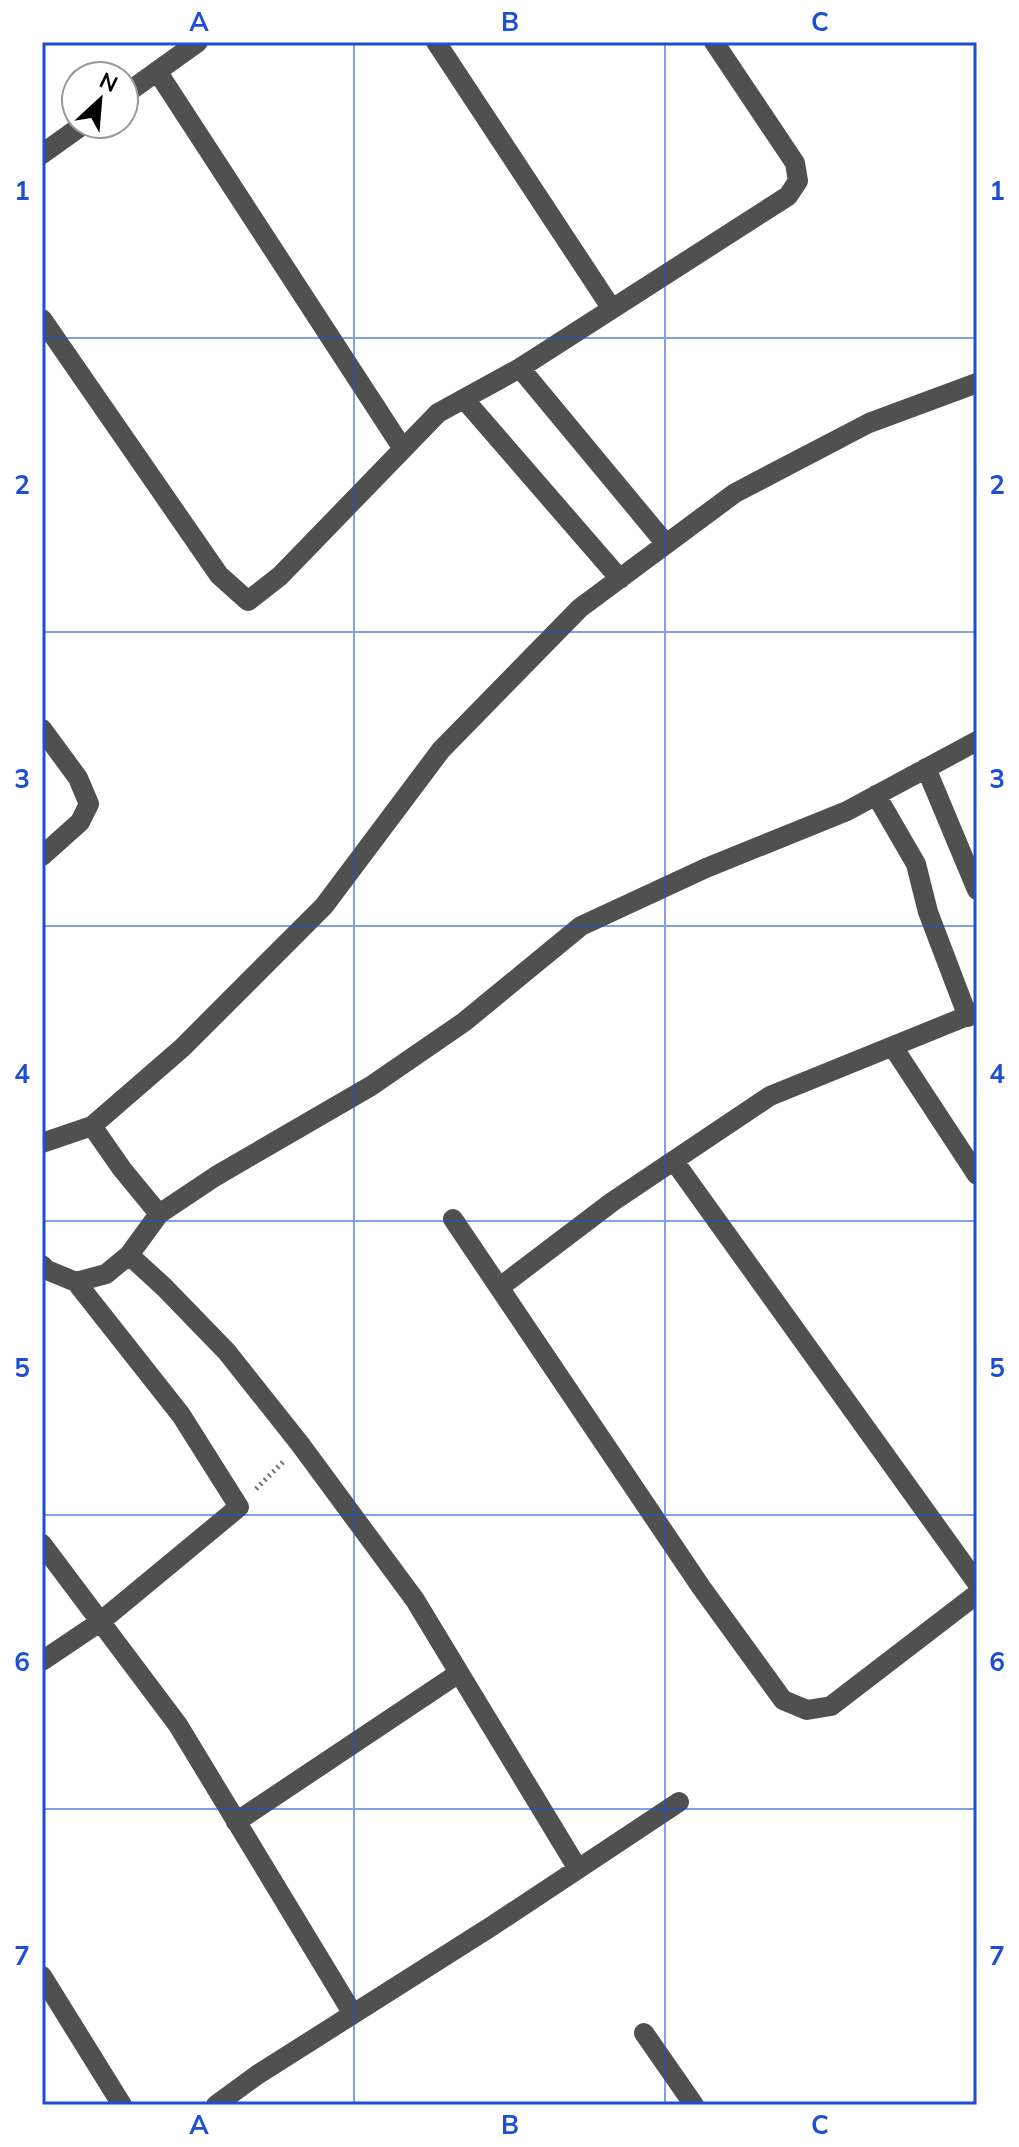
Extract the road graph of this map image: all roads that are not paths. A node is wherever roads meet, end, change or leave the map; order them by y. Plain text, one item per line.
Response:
1 (198, 42) edge
2 (436, 42) edge
3 (714, 42) edge
4 (157, 71) junction
5 (140, 83) edge
6 (62, 140) edge
7 (42, 154) edge
8 (612, 309) junction
9 (42, 319) edge
10 (520, 368) junction
11 (977, 383) edge
12 (464, 399) junction
13 (403, 449) junction
14 (666, 544) junction
15 (620, 579) junction
16 (42, 729) edge
17 (977, 741) edge
18 (926, 768) junction
19 (876, 795) junction
20 (42, 856) edge
21 (977, 890) edge
22 (972, 1014) edge
23 (893, 1047) junction
24 (92, 1126) junction
25 (42, 1143) edge
26 (674, 1161) junction
27 (977, 1175) edge
28 (159, 1214) junction
29 (453, 1219) dead end
30 (129, 1255) junction
31 (42, 1265) edge
32 (76, 1282) junction
33 (500, 1287) junction
34 (42, 1544) edge
35 (977, 1583) edge
36 (977, 1594) edge
37 (100, 1622) junction
38 (42, 1661) edge
39 (459, 1673) junction
40 (679, 1802) dead end
41 (236, 1822) junction
42 (578, 1869) junction
43 (42, 1976) edge
44 (353, 2014) junction
45 (644, 2033) dead end
46 (122, 2105) edge
47 (216, 2105) edge
48 (694, 2105) edge

1 - 4 street
2 - 8 street
3 - 8 street
4 - 5 street
4 - 13 street
6 - 7 street
8 - 10 street
9 - 13 street
10 - 12 street
10 - 14 street
11 - 14 street
12 - 13 street
12 - 15 street
14 - 15 street
15 - 24 street
16 - 20 street
17 - 18 street
18 - 19 street
18 - 21 street
19 - 22 street
19 - 28 street
22 - 23 street
23 - 26 street
23 - 27 street
24 - 25 street
24 - 28 street
26 - 33 street
26 - 35 street
28 - 30 street
29 - 33 street
30 - 32 street
30 - 39 street
31 - 32 street
32 - 37 street
33 - 36 street
34 - 37 street
37 - 38 street
37 - 41 street
39 - 41 street
39 - 42 street
40 - 42 street
41 - 44 street
42 - 44 street
43 - 46 street
44 - 47 street
45 - 48 street

